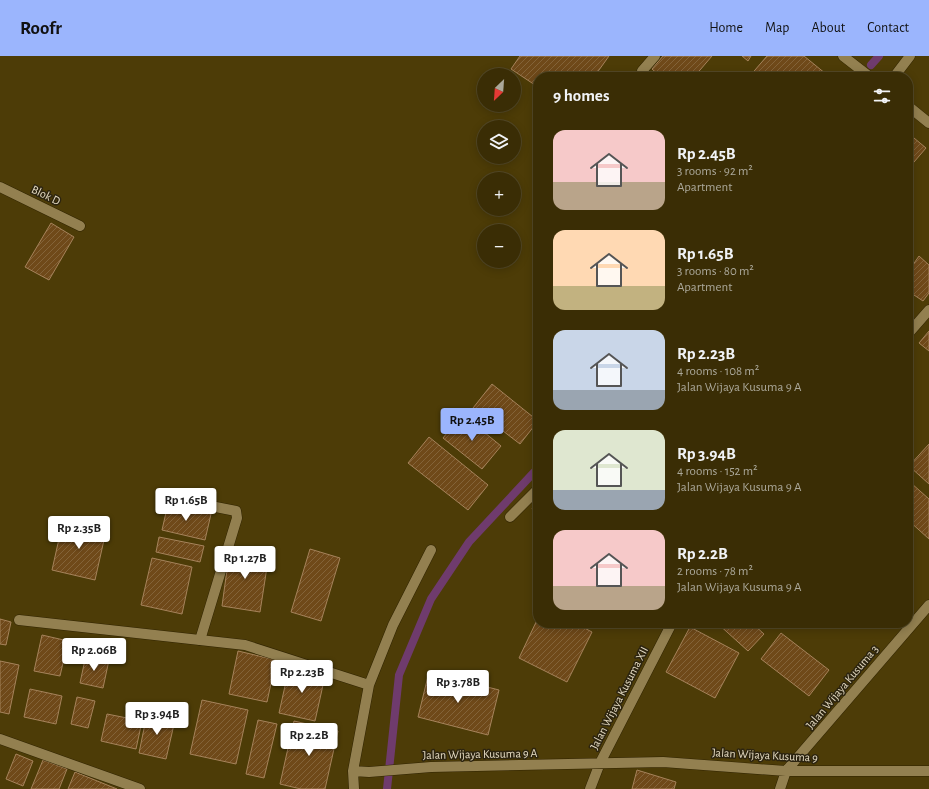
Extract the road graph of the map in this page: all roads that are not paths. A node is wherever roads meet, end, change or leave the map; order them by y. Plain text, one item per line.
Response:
1 (655, 56) edge
2 (843, 56) edge
3 (910, 56) edge
4 (642, 71) dead end
5 (864, 72) edge
6 (898, 72) edge
7 (913, 110) edge
8 (929, 123) edge
9 (0, 187) edge
10 (80, 226) dead end
11 (929, 310) edge
12 (913, 328) edge
13 (533, 494) edge
14 (185, 501) dead end
15 (510, 517) dead end
16 (431, 550) dead end
17 (929, 605) edge
18 (19, 620) dead end
19 (913, 624) edge
20 (669, 628) edge
21 (909, 628) edge
22 (200, 640) junction
23 (369, 685) junction
24 (0, 739) edge
25 (600, 763) junction
26 (361, 771) junction
27 (929, 771) edge
28 (786, 772) junction
29 (140, 789) edge
30 (354, 789) edge
31 (590, 789) edge
32 (780, 789) edge

1 - 4 street
2 - 5 street
3 - 6 street
7 - 8 street
9 - 10 street, Blok D
11 - 12 street
13 - 15 street
14 - 22 street
16 - 23 street
17 - 19 street, Jalan Wijaya Kusuma 3
18 - 22 street
20 - 25 street, Jalan Wijaya Kusuma XII
21 - 28 street, Jalan Wijaya Kusuma 3
22 - 23 street
23 - 26 street
24 - 29 street
25 - 26 street, Jalan Wijaya Kusuma 9 A
25 - 28 street, Jalan Wijaya Kusuma 9
25 - 31 street, Jalan Wijaya Kusuma XII
26 - 30 street
27 - 28 street, Jalan Wijaya Kusuma 9
28 - 32 street, Jalan Wijaya Kusuma 3

